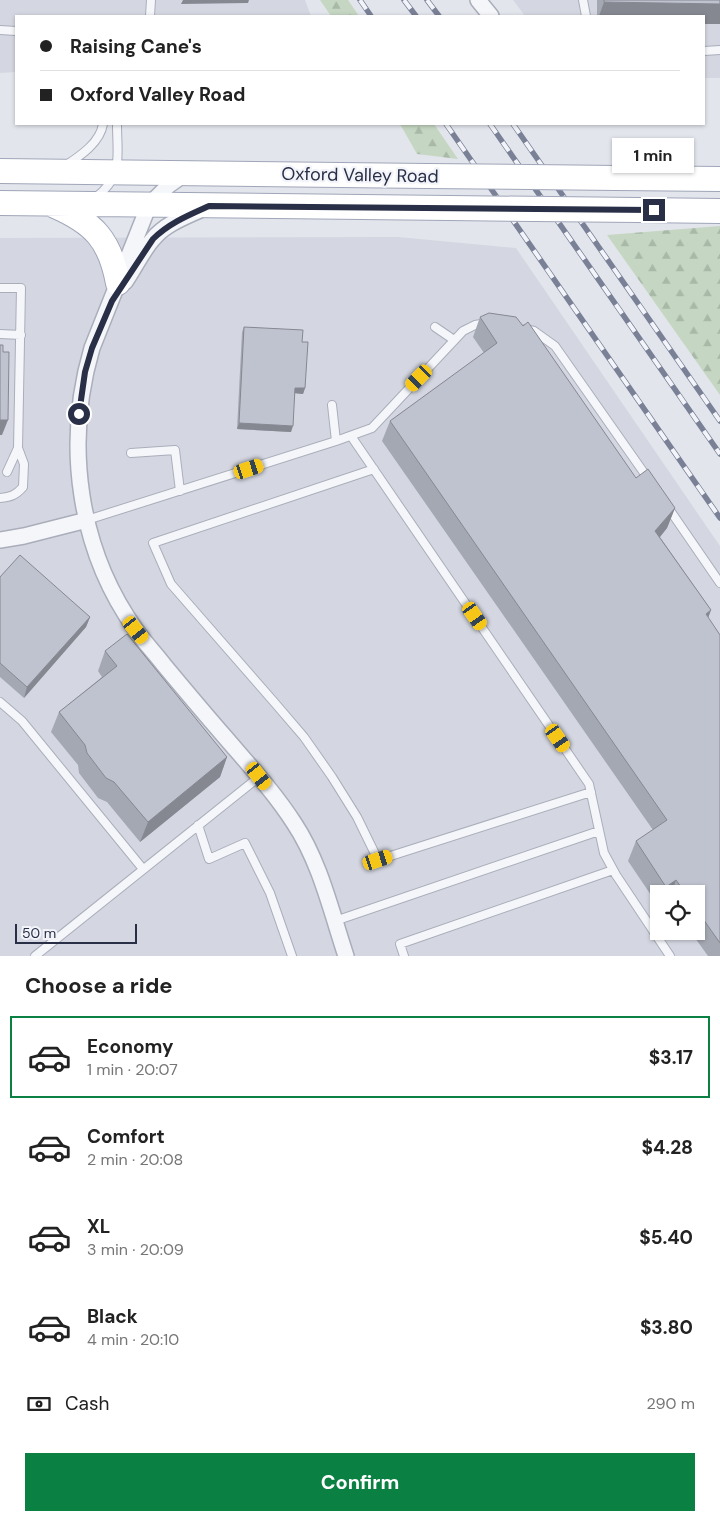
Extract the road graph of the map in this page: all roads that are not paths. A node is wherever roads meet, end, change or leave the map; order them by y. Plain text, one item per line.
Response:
1 (151, 0) edge
2 (478, 0) edge
3 (583, 0) edge
4 (150, 15) edge
5 (489, 15) edge
6 (586, 15) edge
7 (0, 30) edge
8 (15, 31) edge
9 (705, 50) edge
10 (720, 50) edge
11 (102, 125) edge
12 (117, 125) edge
13 (0, 171) edge
14 (56, 172) junction
15 (117, 172) junction
16 (186, 173) junction
17 (720, 179) edge
18 (0, 203) edge
19 (48, 204) junction
20 (86, 204) junction
21 (149, 205) junction
22 (209, 206) junction
23 (720, 211) edge
24 (0, 288) edge
25 (115, 292) junction
26 (494, 324) edge
27 (435, 327) dead end
28 (518, 328) edge
29 (0, 334) edge
30 (21, 335) junction
31 (454, 340) junction
32 (332, 405) dead end
33 (351, 436) junction
34 (336, 441) junction
35 (18, 448) junction
36 (131, 453) dead end
37 (374, 469) junction
38 (7, 472) dead end
39 (652, 484) edge
40 (180, 491) junction
41 (0, 498) edge
42 (663, 500) edge
43 (87, 520) junction
44 (0, 540) edge
45 (720, 583) edge
46 (0, 702) edge
47 (259, 776) junction
48 (591, 792) junction
49 (198, 826) junction
50 (599, 831) junction
51 (143, 869) junction
52 (613, 870) junction
53 (334, 921) junction
54 (35, 956) edge
55 (292, 956) edge
56 (346, 956) edge
57 (404, 956) edge
58 (670, 956) edge

1 - 4 lane
2 - 5 street
3 - 6 lane
7 - 8 lane
9 - 10 lane
11 - 14 lane
12 - 15 lane
13 - 14 main road, Oxford Valley Road
14 - 15 main road, Oxford Valley Road
15 - 16 main road, Oxford Valley Road
15 - 20 lane
16 - 17 main road, Oxford Valley Road, bridge
16 - 21 street
18 - 19 main road, Oxford Valley Road
19 - 20 main road, Oxford Valley Road
19 - 25 main road
20 - 21 main road, Oxford Valley Road
21 - 22 main road, Oxford Valley Road
21 - 25 street
22 - 23 main road, Oxford Valley Road, bridge
22 - 25 street
24 - 30 lane
25 - 43 street
26 - 31 lane
27 - 31 lane
28 - 39 lane
29 - 30 lane
30 - 35 lane
31 - 33 lane
32 - 34 lane
33 - 34 lane
33 - 37 lane
34 - 40 lane
35 - 38 lane
35 - 41 lane
36 - 40 lane
37 - 48 lane
37 - 48 lane
40 - 43 lane
42 - 45 lane
43 - 44 street
43 - 47 street
46 - 51 lane
47 - 49 lane
47 - 53 street
48 - 50 lane
49 - 51 lane
49 - 55 lane
50 - 52 lane
50 - 53 lane
51 - 54 lane
52 - 57 lane
52 - 58 lane
53 - 56 street

